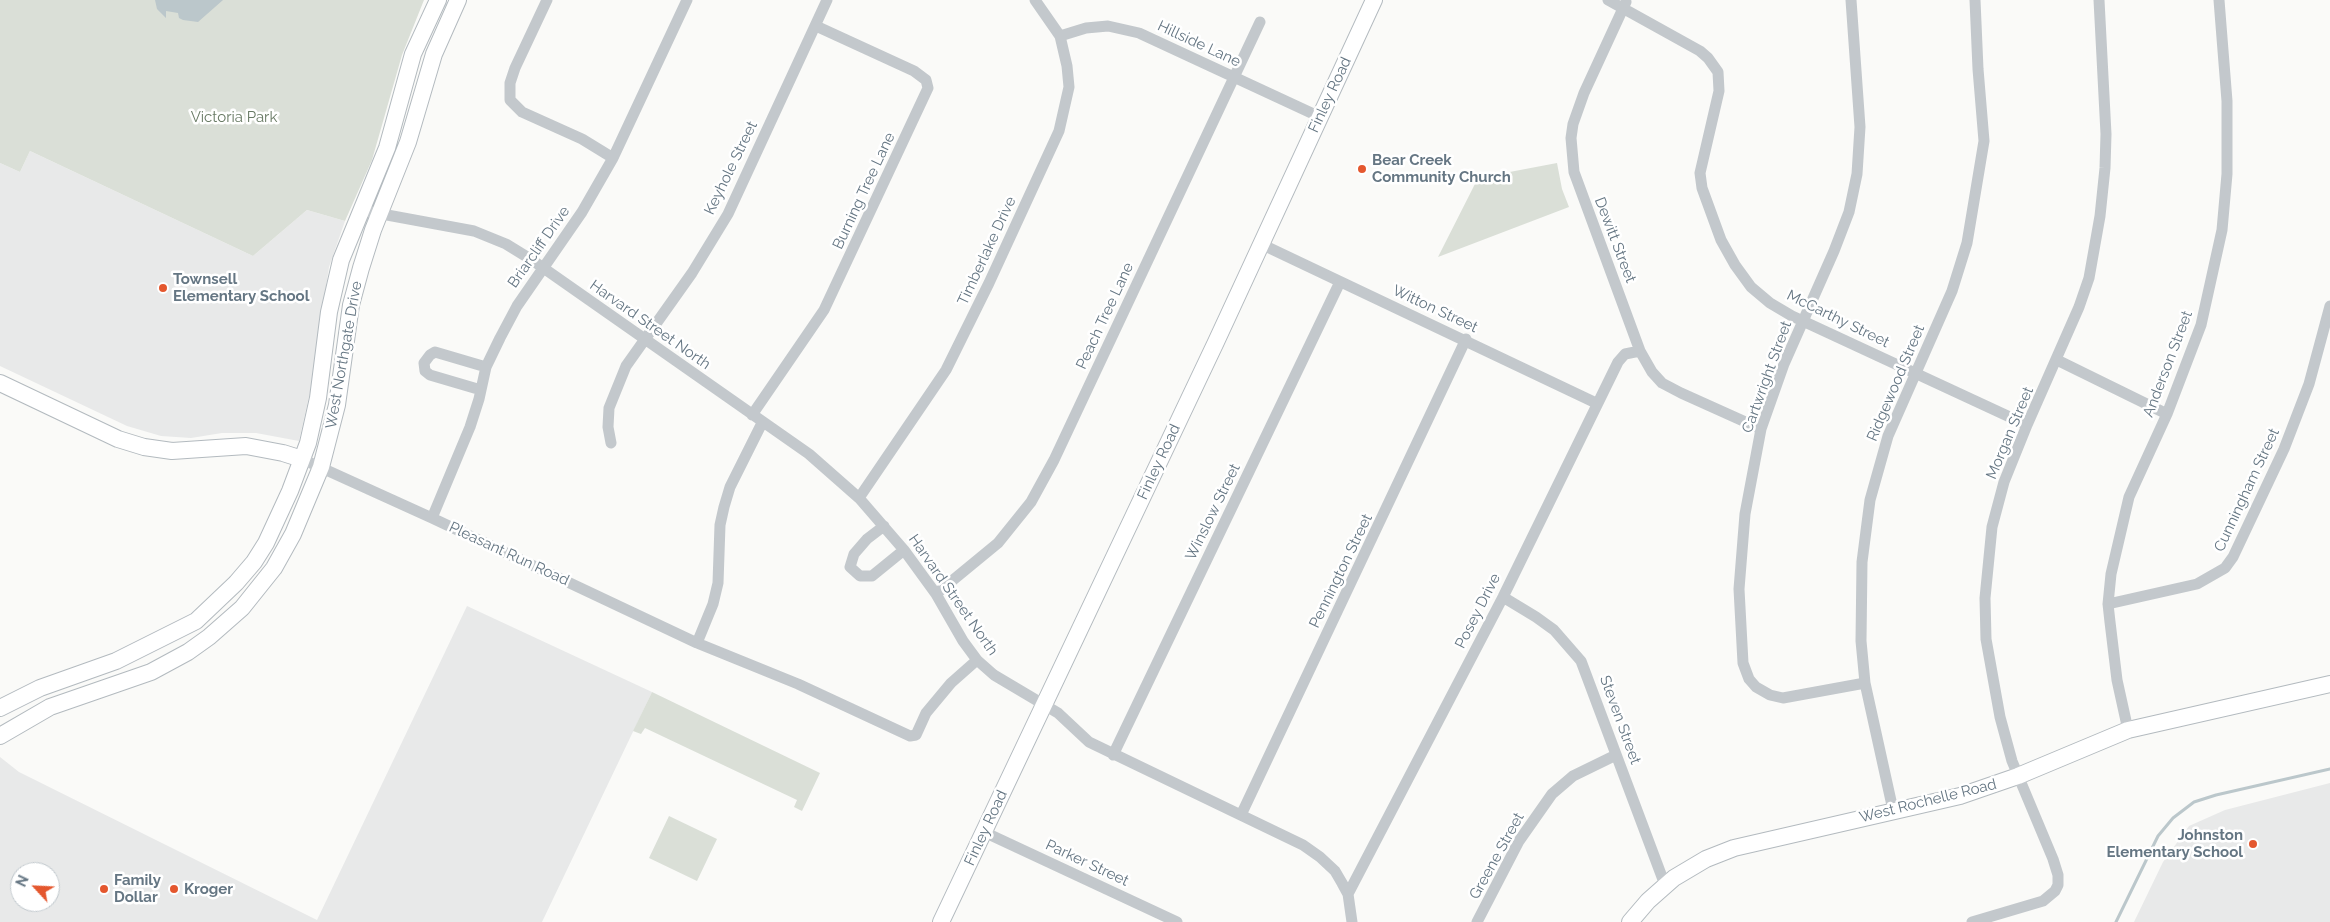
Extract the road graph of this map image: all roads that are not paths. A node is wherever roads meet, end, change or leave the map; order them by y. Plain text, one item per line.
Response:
1 (438, 0) edge
2 (458, 0) edge
3 (547, 0) edge
4 (687, 0) edge
5 (827, 0) edge
6 (1035, 0) edge
7 (1374, 0) edge
8 (1608, 0) edge
9 (1851, 0) edge
10 (1975, 0) edge
11 (2099, 0) edge
12 (2219, 0) edge
13 (1625, 4) edge
14 (1260, 22) dead end
15 (816, 26) junction
16 (1060, 36) junction
17 (1234, 77) junction
18 (1320, 117) junction
19 (613, 158) junction
20 (360, 210) junction
21 (379, 215) junction
22 (1260, 244) junction
23 (542, 267) junction
24 (1340, 282) junction
25 (2330, 306) edge
26 (1803, 321) junction
27 (644, 339) junction
28 (1466, 339) junction
29 (1640, 351) junction
30 (2057, 360) junction
31 (486, 367) junction
32 (1915, 373) junction
33 (0, 383) edge
34 (481, 390) junction
35 (1596, 403) junction
36 (2167, 414) junction
37 (752, 415) junction
38 (762, 423) junction
39 (2026, 425) junction
40 (1761, 430) junction
41 (611, 443) dead end
42 (302, 460) junction
43 (321, 467) junction
44 (859, 498) junction
45 (432, 518) junction
46 (884, 526) junction
47 (904, 550) junction
48 (236, 582) junction
49 (936, 594) junction
50 (252, 597) junction
51 (1503, 597) junction
52 (2108, 604) junction
53 (697, 643) junction
54 (977, 660) junction
55 (81, 674) junction
56 (1865, 684) junction
57 (2330, 684) edge
58 (89, 695) junction
59 (1044, 705) junction
60 (0, 708) edge
61 (2128, 730) junction
62 (2, 732) edge
63 (1113, 755) junction
64 (1616, 755) junction
65 (2018, 776) junction
66 (1894, 810) junction
67 (1240, 815) junction
68 (984, 832) junction
69 (1665, 884) junction
70 (1348, 894) junction
71 (941, 922) edge
72 (1177, 922) edge
73 (1352, 922) edge
74 (1477, 922) edge
75 (1630, 922) edge
76 (1972, 922) edge

1 - 20 street, West Northgate Drive
2 - 21 street, West Northgate Drive
3 - 19 street
4 - 19 street, Briarcliff Drive
5 - 15 street, Keyhole Street
6 - 16 street, Timberlake Drive
7 - 18 street, Finley Road
8 - 13 street, McCarthy Street
9 - 26 street, Cartwright Street
10 - 32 street, Ridgewood Street
11 - 30 street, Morgan Street
12 - 36 street, Anderson Street
13 - 26 street, McCarthy Street
13 - 29 street, Dewitt Street
14 - 17 street, Peach Tree Lane
15 - 27 street, Keyhole Street
15 - 37 street, Burning Tree Lane
16 - 17 street, Hillside Lane
16 - 44 street, Timberlake Drive
17 - 18 street, Hillside Lane
17 - 49 street, Peach Tree Lane
18 - 22 street, Finley Road
19 - 23 street, Briarcliff Drive
20 - 21 street, Harvard Street North
20 - 42 street, West Northgate Drive
21 - 23 street, Harvard Street North
21 - 43 street, West Northgate Drive
22 - 24 street, Witton Street
22 - 59 street, Finley Road
23 - 27 street, Harvard Street North
23 - 31 street, Briarcliff Drive
24 - 28 street, Witton Street
24 - 63 street, Winslow Street
25 - 52 street, Cunningham Street
26 - 32 street, McCarthy Street
26 - 40 street, Cartwright Street
27 - 37 street, Harvard Street North
27 - 41 street, Keyhole Street
28 - 35 street, Witton Street
28 - 67 street, Pennington Street
29 - 35 street, Posey Drive
29 - 40 street, Dewitt Street
30 - 36 street
30 - 39 street, Morgan Street
31 - 34 street, Briarcliff Drive
31 - 34 street
32 - 39 street, McCarthy Street
32 - 56 street, Ridgewood Street
33 - 42 street, Pleasant Run Road
34 - 45 street, Briarcliff Drive
35 - 51 street, Posey Drive
36 - 52 street, Anderson Street
37 - 38 street, Harvard Street North
38 - 44 street, Harvard Street North
38 - 53 street
39 - 65 street, Morgan Street
40 - 56 street, Cartwright Street
42 - 43 street, Pleasant Run Road
42 - 48 street, West Northgate Drive
43 - 45 street, Pleasant Run Road
43 - 50 street, West Northgate Drive
44 - 46 street, Harvard Street North
45 - 53 street, Pleasant Run Road
46 - 47 street, Harvard Street North
46 - 47 street
47 - 49 street, Harvard Street North
48 - 50 street
48 - 55 street, West Northgate Drive
49 - 54 street, Harvard Street North
50 - 58 street, West Northgate Drive
51 - 64 street, Steven Street
51 - 70 street, Posey Drive
52 - 61 street, Anderson Street
53 - 54 street, Pleasant Run Road
54 - 59 street, Harvard Street North
55 - 58 street
55 - 60 street, West Northgate Drive
56 - 66 street, Ridgewood Street
57 - 61 street, West Rochelle Road
58 - 62 street, West Northgate Drive
59 - 63 street, Harvard Street North
59 - 68 street, Finley Road
61 - 65 street, West Rochelle Road
63 - 67 street, Harvard Street North
64 - 69 street, Steven Street
64 - 74 street, Greene Street
65 - 66 street, West Rochelle Road
65 - 76 street, Morgan Street
66 - 69 street, West Rochelle Road
67 - 70 street, Harvard Street North
68 - 71 street, Finley Road
68 - 72 street, Parker Street
69 - 75 street, West Rochelle Road
70 - 73 street, Harvard Street North

